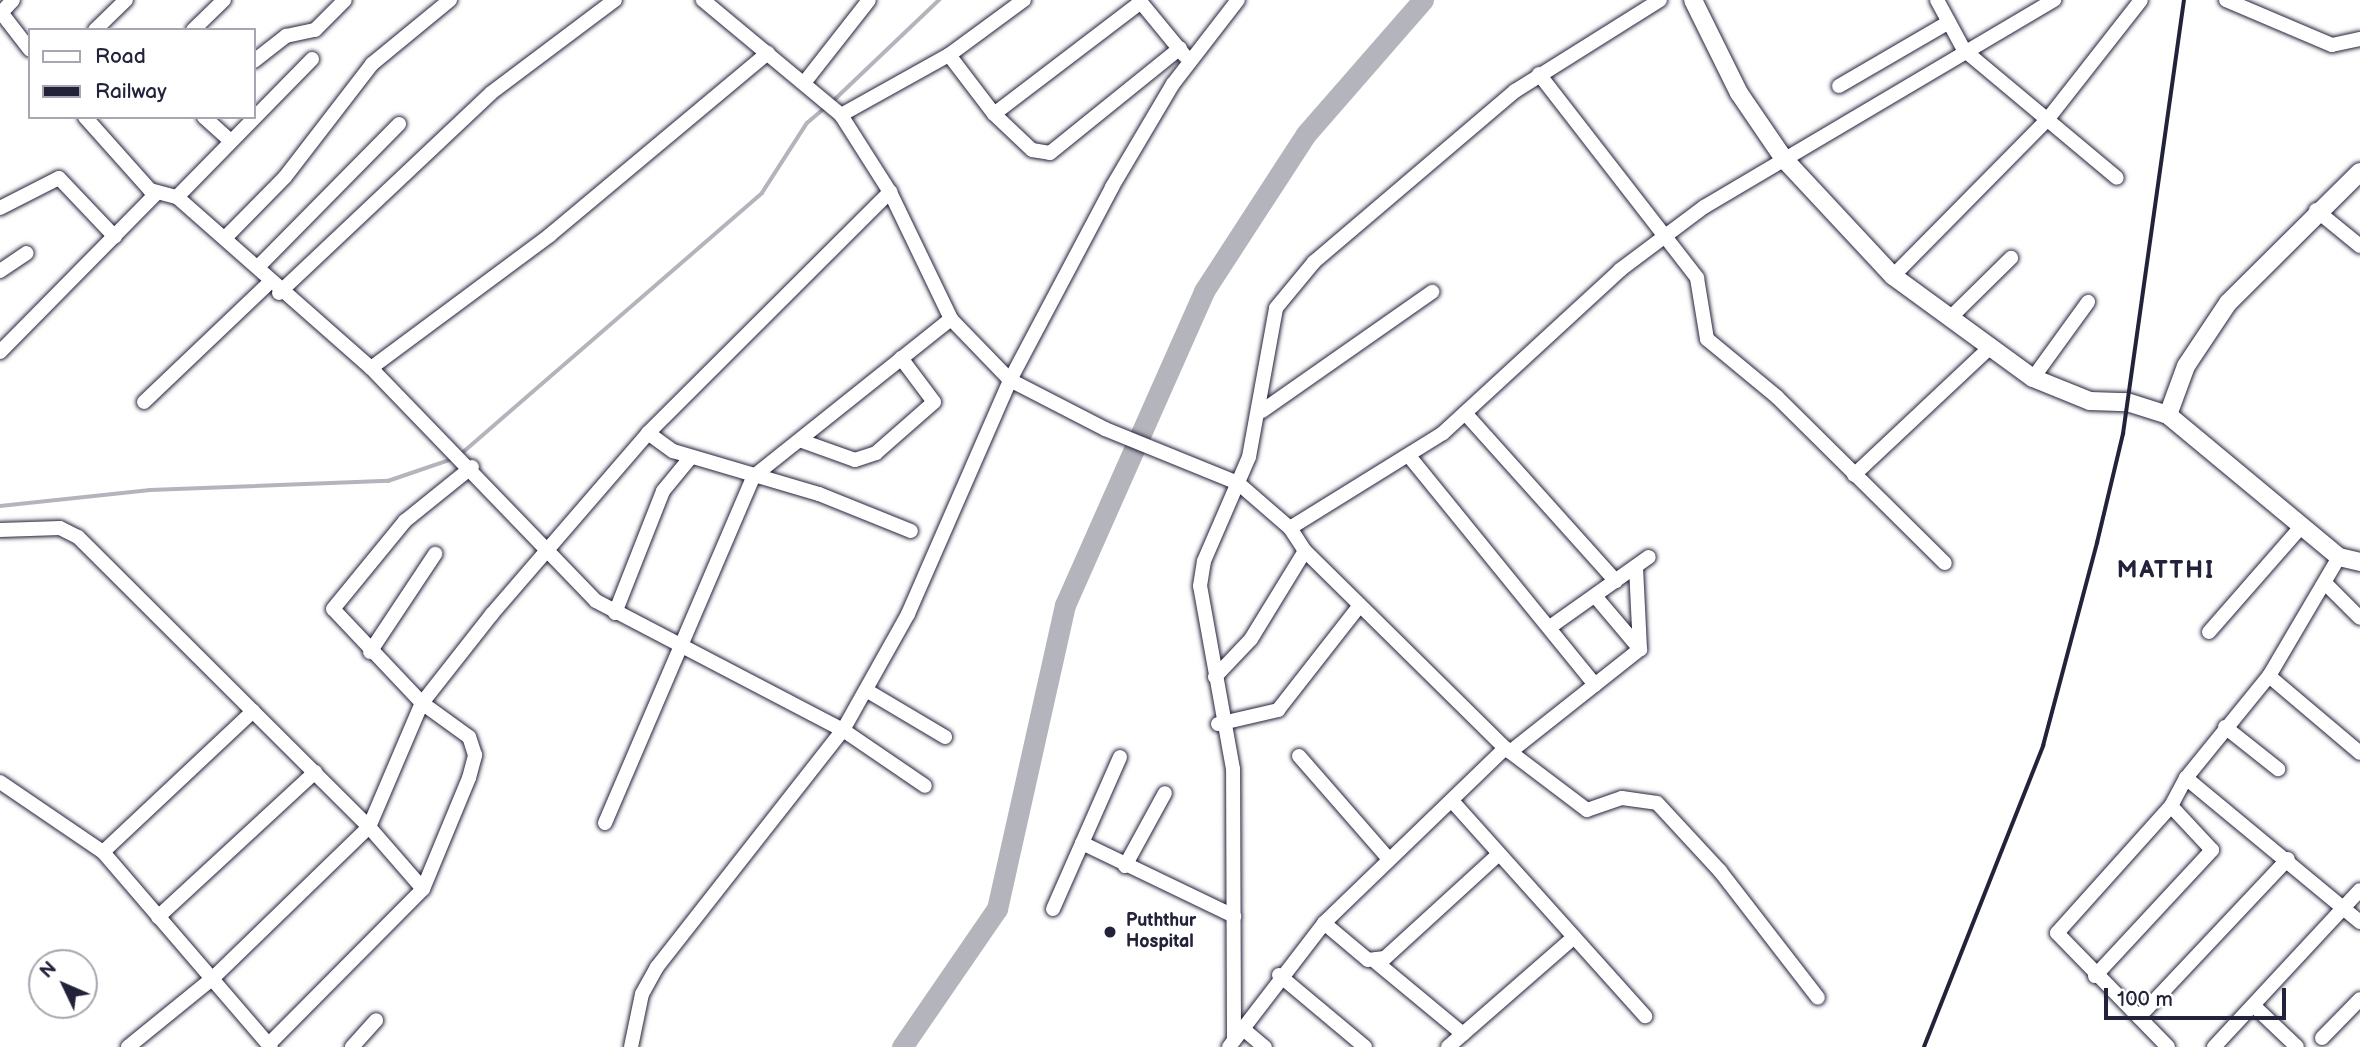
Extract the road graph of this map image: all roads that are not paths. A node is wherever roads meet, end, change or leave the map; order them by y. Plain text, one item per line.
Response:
1 (13, 0) edge
2 (126, 0) edge
3 (224, 0) edge
4 (345, 0) edge
5 (450, 0) edge
6 (615, 0) edge
7 (703, 0) edge
8 (869, 0) edge
9 (1024, 0) edge
10 (1238, 0) edge
11 (1660, 0) edge
12 (1693, 0) edge
13 (1937, 0) edge
14 (2054, 0) edge
15 (2141, 0) edge
16 (2226, 0) edge
17 (1140, 1) edge
18 (0, 13) edge
19 (1949, 22) junction
20 (97, 28) edge
21 (195, 28) edge
22 (2360, 39) edge
23 (28, 48) edge
24 (1180, 48) junction
25 (1964, 50) junction
26 (768, 53) junction
27 (949, 55) junction
28 (256, 59) edge
29 (312, 59) dead end
30 (1189, 63) junction
31 (1539, 74) junction
32 (808, 86) junction
33 (1839, 86) dead end
34 (838, 113) junction
35 (994, 114) junction
36 (256, 116) edge
37 (206, 119) edge
38 (253, 119) edge
39 (93, 120) edge
40 (2047, 120) junction
41 (398, 124) dead end
42 (231, 141) junction
43 (1784, 159) junction
44 (2360, 172) edge
45 (2117, 178) dead end
46 (890, 192) junction
47 (156, 194) junction
48 (177, 197) junction
49 (0, 208) edge
50 (2316, 210) junction
51 (1665, 233) junction
52 (115, 237) junction
53 (226, 237) junction
54 (2360, 246) edge
55 (27, 253) dead end
56 (2011, 258) dead end
57 (258, 267) junction
58 (0, 271) edge
59 (1892, 276) junction
60 (274, 288) junction
61 (1432, 292) dead end
62 (2088, 302) dead end
63 (1952, 316) junction
64 (951, 318) junction
65 (1988, 349) junction
66 (0, 352) edge
67 (901, 358) junction
68 (371, 368) junction
69 (2033, 378) junction
70 (1010, 380) junction
71 (144, 402) dead end
72 (1262, 411) junction
73 (1465, 413) junction
74 (2168, 415) junction
75 (648, 433) junction
76 (802, 441) junction
77 (1409, 456) junction
78 (691, 457) junction
79 (469, 464) junction
80 (1854, 475) junction
81 (754, 476) junction
82 (1238, 483) junction
83 (2301, 527) junction
84 (1290, 528) junction
85 (0, 530) edge
86 (911, 531) dead end
87 (1305, 551) junction
88 (546, 552) junction
89 (435, 554) dead end
90 (2339, 556) junction
91 (1649, 557) dead end
92 (2360, 562) edge
93 (1945, 563) dead end
94 (1636, 567) junction
95 (1616, 581) junction
96 (2325, 583) junction
97 (1595, 596) junction
98 (1360, 605) junction
99 (615, 613) junction
100 (2360, 618) edge
101 (1550, 627) junction
102 (2209, 632) dead end
103 (1640, 649) junction
104 (681, 650) junction
105 (370, 652) junction
106 (2269, 676) junction
107 (1214, 677) junction
108 (1595, 685) junction
109 (866, 690) junction
110 (422, 703) junction
111 (253, 711) junction
112 (1220, 723) junction
113 (2225, 727) junction
114 (843, 730) junction
115 (945, 737) dead end
116 (1508, 750) junction
117 (2360, 753) edge
118 (1299, 756) dead end
119 (1120, 757) dead end
120 (2278, 769) dead end
121 (315, 772) junction
122 (2186, 778) junction
123 (0, 782) edge
124 (925, 786) dead end
125 (1165, 793) dead end
126 (1453, 802) junction
127 (2171, 806) junction
128 (606, 824) dead end
129 (369, 827) junction
130 (1082, 843) junction
131 (103, 852) junction
132 (1499, 853) junction
133 (1389, 859) junction
134 (2288, 859) junction
135 (1125, 866) junction
136 (423, 889) junction
137 (2360, 890) edge
138 (2344, 907) junction
139 (1053, 909) dead end
140 (1234, 916) junction
141 (158, 917) junction
142 (2360, 922) edge
143 (1324, 923) junction
144 (1574, 937) junction
145 (1376, 962) junction
146 (1279, 975) junction
147 (2095, 976) junction
148 (214, 977) junction
149 (1818, 998) dead end
150 (2360, 999) edge
151 (2254, 1006) junction
152 (1645, 1016) dead end
153 (2139, 1017) junction
154 (376, 1020) dead end
155 (1242, 1028) junction
156 (1463, 1034) junction
157 (2322, 1038) dead end
158 (1231, 1044) edge
159 (270, 1046) edge
160 (128, 1047) edge
161 (352, 1047) edge
162 (631, 1047) edge
163 (1265, 1047) edge
164 (1365, 1047) edge
165 (1448, 1047) edge
166 (2168, 1047) edge
167 (2214, 1047) edge
168 (2297, 1047) edge

1 - 18 street
2 - 20 street
3 - 21 street
4 - 28 street
5 - 53 street
6 - 60 street
7 - 26 street
8 - 32 street
9 - 27 street
10 - 30 street
11 - 31 street
12 - 43 main road
13 - 19 street
14 - 25 street
15 - 40 street
16 - 22 street
17 - 24 street
17 - 35 street
18 - 23 street
19 - 25 street
19 - 33 street
24 - 30 street
24 - 35 street
25 - 40 street
25 - 43 street
26 - 32 street
26 - 68 street
27 - 34 street
27 - 35 street
29 - 36 street
30 - 70 street
31 - 51 street
31 - 72 street
32 - 34 street
34 - 46 street
37 - 42 street
38 - 42 street
39 - 47 street
40 - 45 street
40 - 59 street
41 - 57 street
42 - 48 street
43 - 51 street
43 - 59 main road
44 - 50 main road
46 - 64 street
46 - 75 street
47 - 48 street
47 - 52 street
48 - 53 street
49 - 52 street
50 - 54 street
50 - 74 main road
51 - 73 street
51 - 80 street
52 - 66 street
53 - 57 street
55 - 58 street
56 - 63 street
57 - 60 street
59 - 63 main road
60 - 68 street
60 - 71 street
61 - 72 street
62 - 69 street
63 - 65 main road
64 - 67 street
64 - 70 street
65 - 69 main road
65 - 80 street
67 - 76 street
67 - 76 street
68 - 79 street
69 - 74 main road
70 - 82 street
70 - 109 street
72 - 82 street
73 - 77 street
73 - 95 street
74 - 83 main road
75 - 78 street
75 - 88 street
76 - 81 street
77 - 84 street
77 - 101 street
78 - 81 street
78 - 99 street
79 - 88 street
79 - 105 street
80 - 93 street
81 - 86 street
81 - 104 street
82 - 84 street
82 - 107 street
83 - 90 main road
83 - 102 street
84 - 87 street
85 - 111 street
87 - 98 street
87 - 107 street
88 - 99 street
88 - 110 street
89 - 105 street
90 - 92 main road
90 - 96 street
91 - 94 street
94 - 95 street
94 - 103 street
95 - 97 street
96 - 100 street
96 - 106 street
97 - 101 street
97 - 103 street
98 - 112 street
98 - 116 street
99 - 104 street
101 - 108 street
103 - 108 street
104 - 114 street
104 - 128 street
105 - 110 street
106 - 113 street
106 - 117 street
107 - 112 street
108 - 116 street
109 - 114 street
109 - 115 street
110 - 129 street
110 - 136 street
111 - 121 street
111 - 131 street
112 - 140 street
113 - 120 street
113 - 122 street
114 - 124 street
114 - 162 street
116 - 126 street
116 - 149 street
118 - 133 street
119 - 130 street
121 - 129 street
121 - 141 street
122 - 127 street
122 - 134 street
123 - 131 street
125 - 135 street
126 - 132 street
126 - 133 street
127 - 147 street
127 - 147 street
129 - 136 street
129 - 148 street
130 - 135 street
130 - 139 street
131 - 141 street
132 - 144 street
132 - 145 street
133 - 143 street
134 - 138 street
134 - 153 street
135 - 140 street
136 - 159 street
137 - 138 street
138 - 142 street
138 - 151 street
140 - 158 street
141 - 148 street
143 - 145 street
143 - 146 street
144 - 152 street
144 - 156 street
145 - 156 street
146 - 155 street
146 - 164 street
147 - 153 street
148 - 159 street
148 - 160 street
150 - 157 street
151 - 167 street
151 - 168 street
153 - 166 street
154 - 161 street
155 - 158 street
155 - 163 street
156 - 165 street

